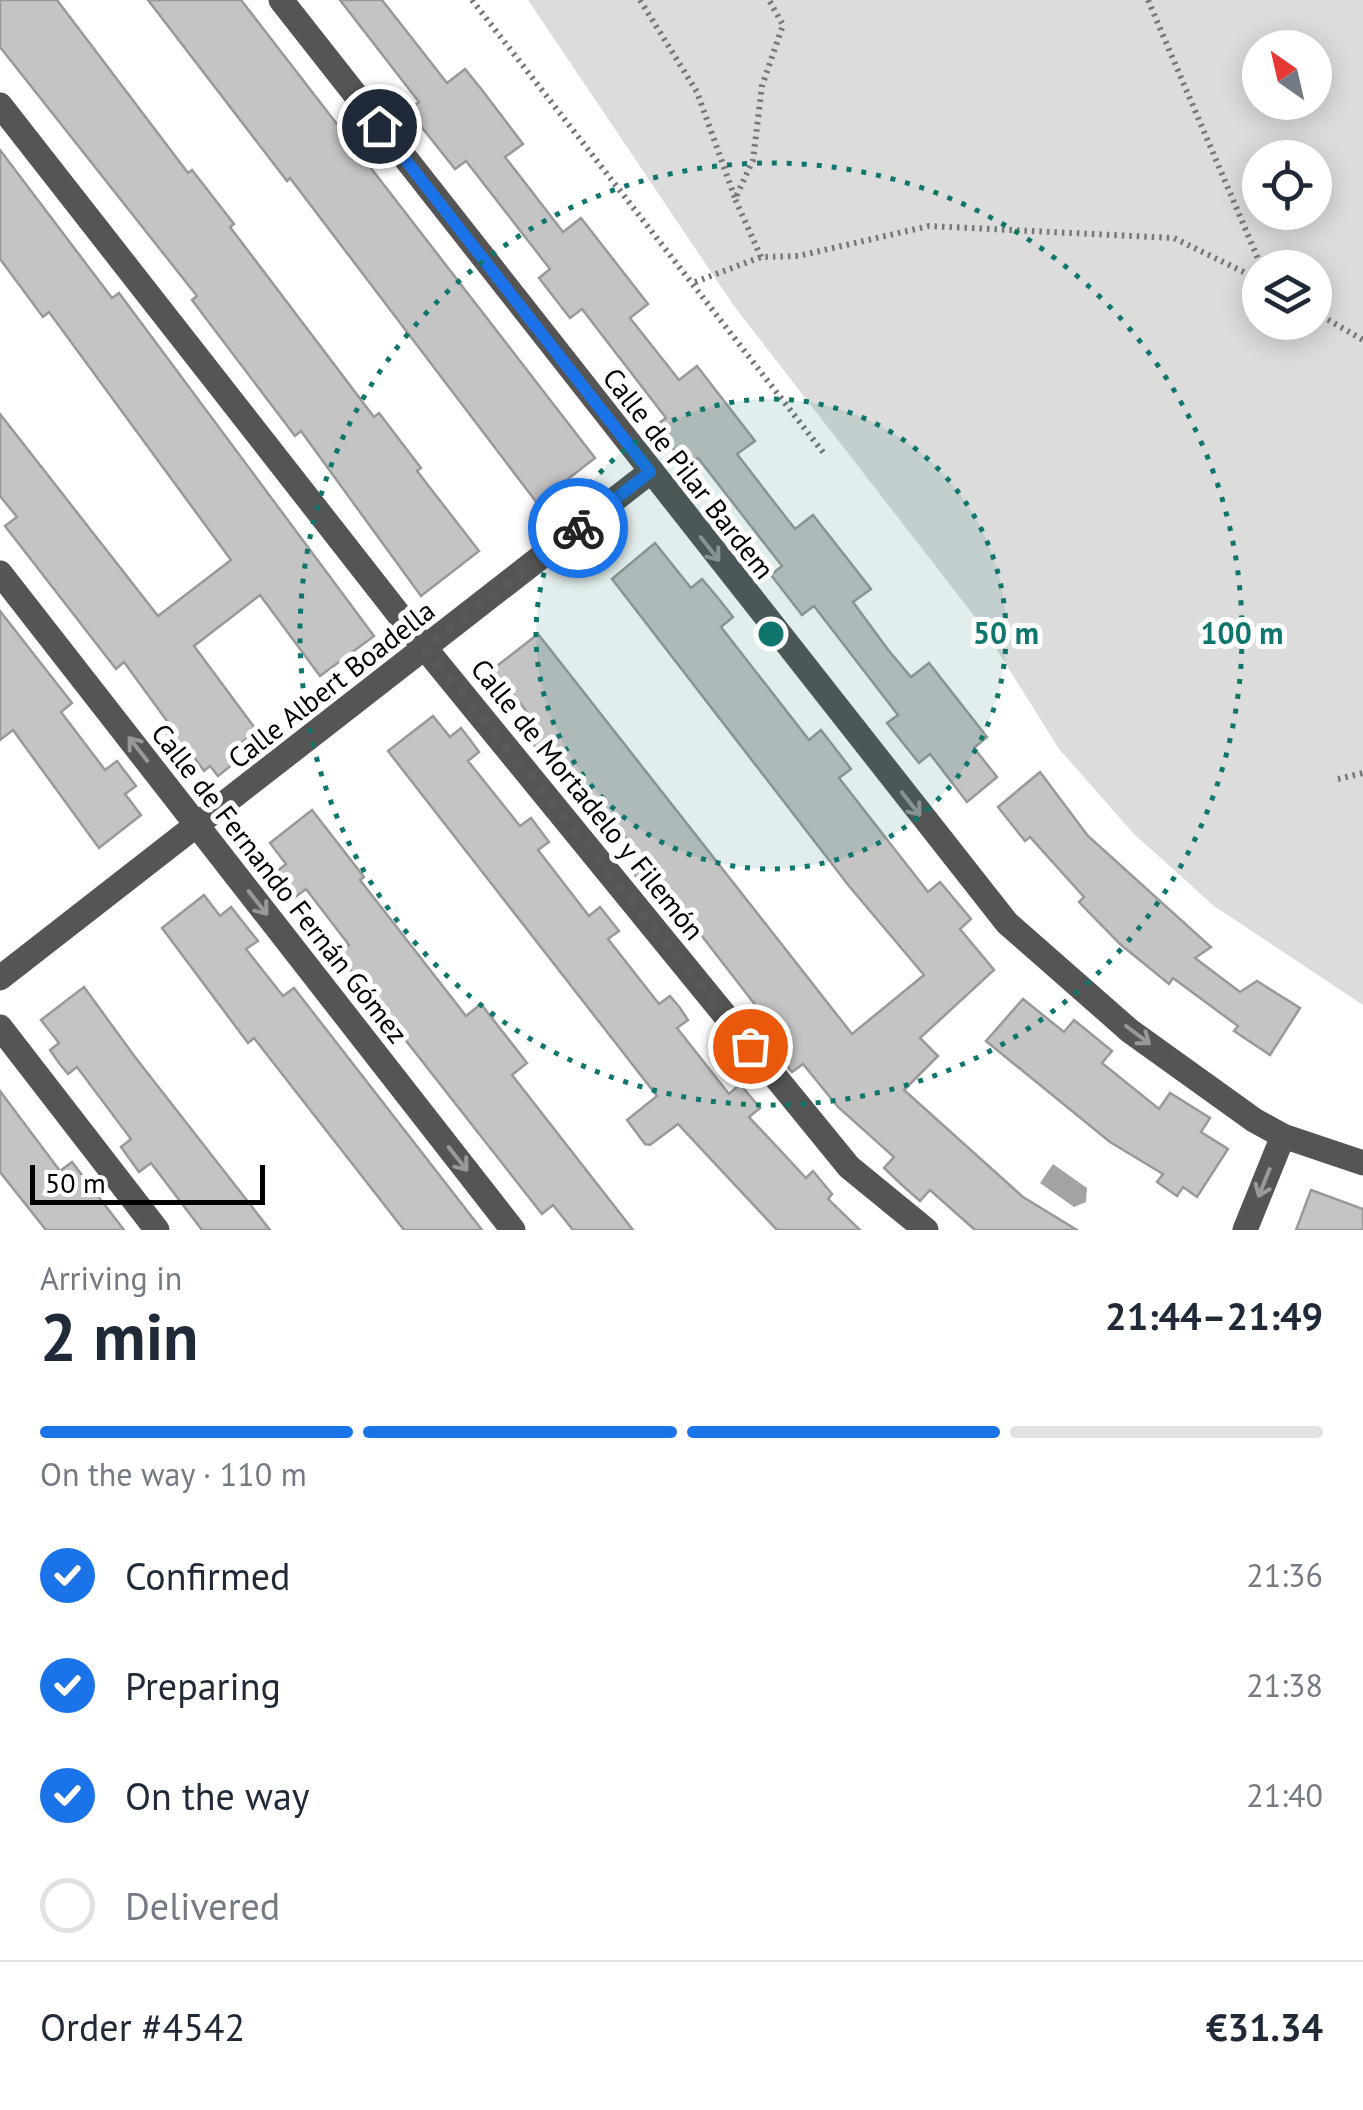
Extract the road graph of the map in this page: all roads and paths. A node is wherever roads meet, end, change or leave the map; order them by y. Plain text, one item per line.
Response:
1 (281, 0) edge
2 (472, 0) edge
3 (640, 0) edge
4 (769, 0) edge
5 (1148, 0) edge
6 (0, 105) edge
7 (735, 199) junction
8 (1254, 250) edge
9 (761, 257) junction
10 (1242, 271) edge
11 (695, 282) junction
12 (1332, 322) edge
13 (1363, 340) edge
14 (826, 456) dead end
15 (650, 472) junction
16 (0, 573) edge
17 (425, 648) junction
18 (1363, 773) edge
19 (1338, 779) dead end
20 (198, 826) junction
21 (0, 978) edge
22 (0, 1028) edge
23 (1282, 1136) junction
24 (1363, 1164) edge
25 (158, 1230) edge
26 (514, 1230) edge
27 (926, 1230) edge
28 (1245, 1230) edge

1 - 15 street, Calle de Pilar Bardem
2 - 11 path
3 - 7 path
4 - 7 path
5 - 8 path
6 - 17 street, Calle de Mortadelo y Filemón
7 - 9 path
9 - 10 path
9 - 11 path
11 - 14 path
12 - 13 path
15 - 17 street, Calle Albert Boadella
15 -> 23 street, Calle de Pilar Bardem
20 -> 16 street, Calle de Fernando Fernán Gómez
17 - 20 street, Calle Albert Boadella
17 - 27 street, Calle de Mortadelo y Filemón
18 - 19 path
20 - 21 street, Calle Albert Boadella
20 -> 26 street, Calle de Fernando Fernán Gómez
22 - 25 street
23 - 24 street, Calle de Pilar Bardem
23 -> 28 street

